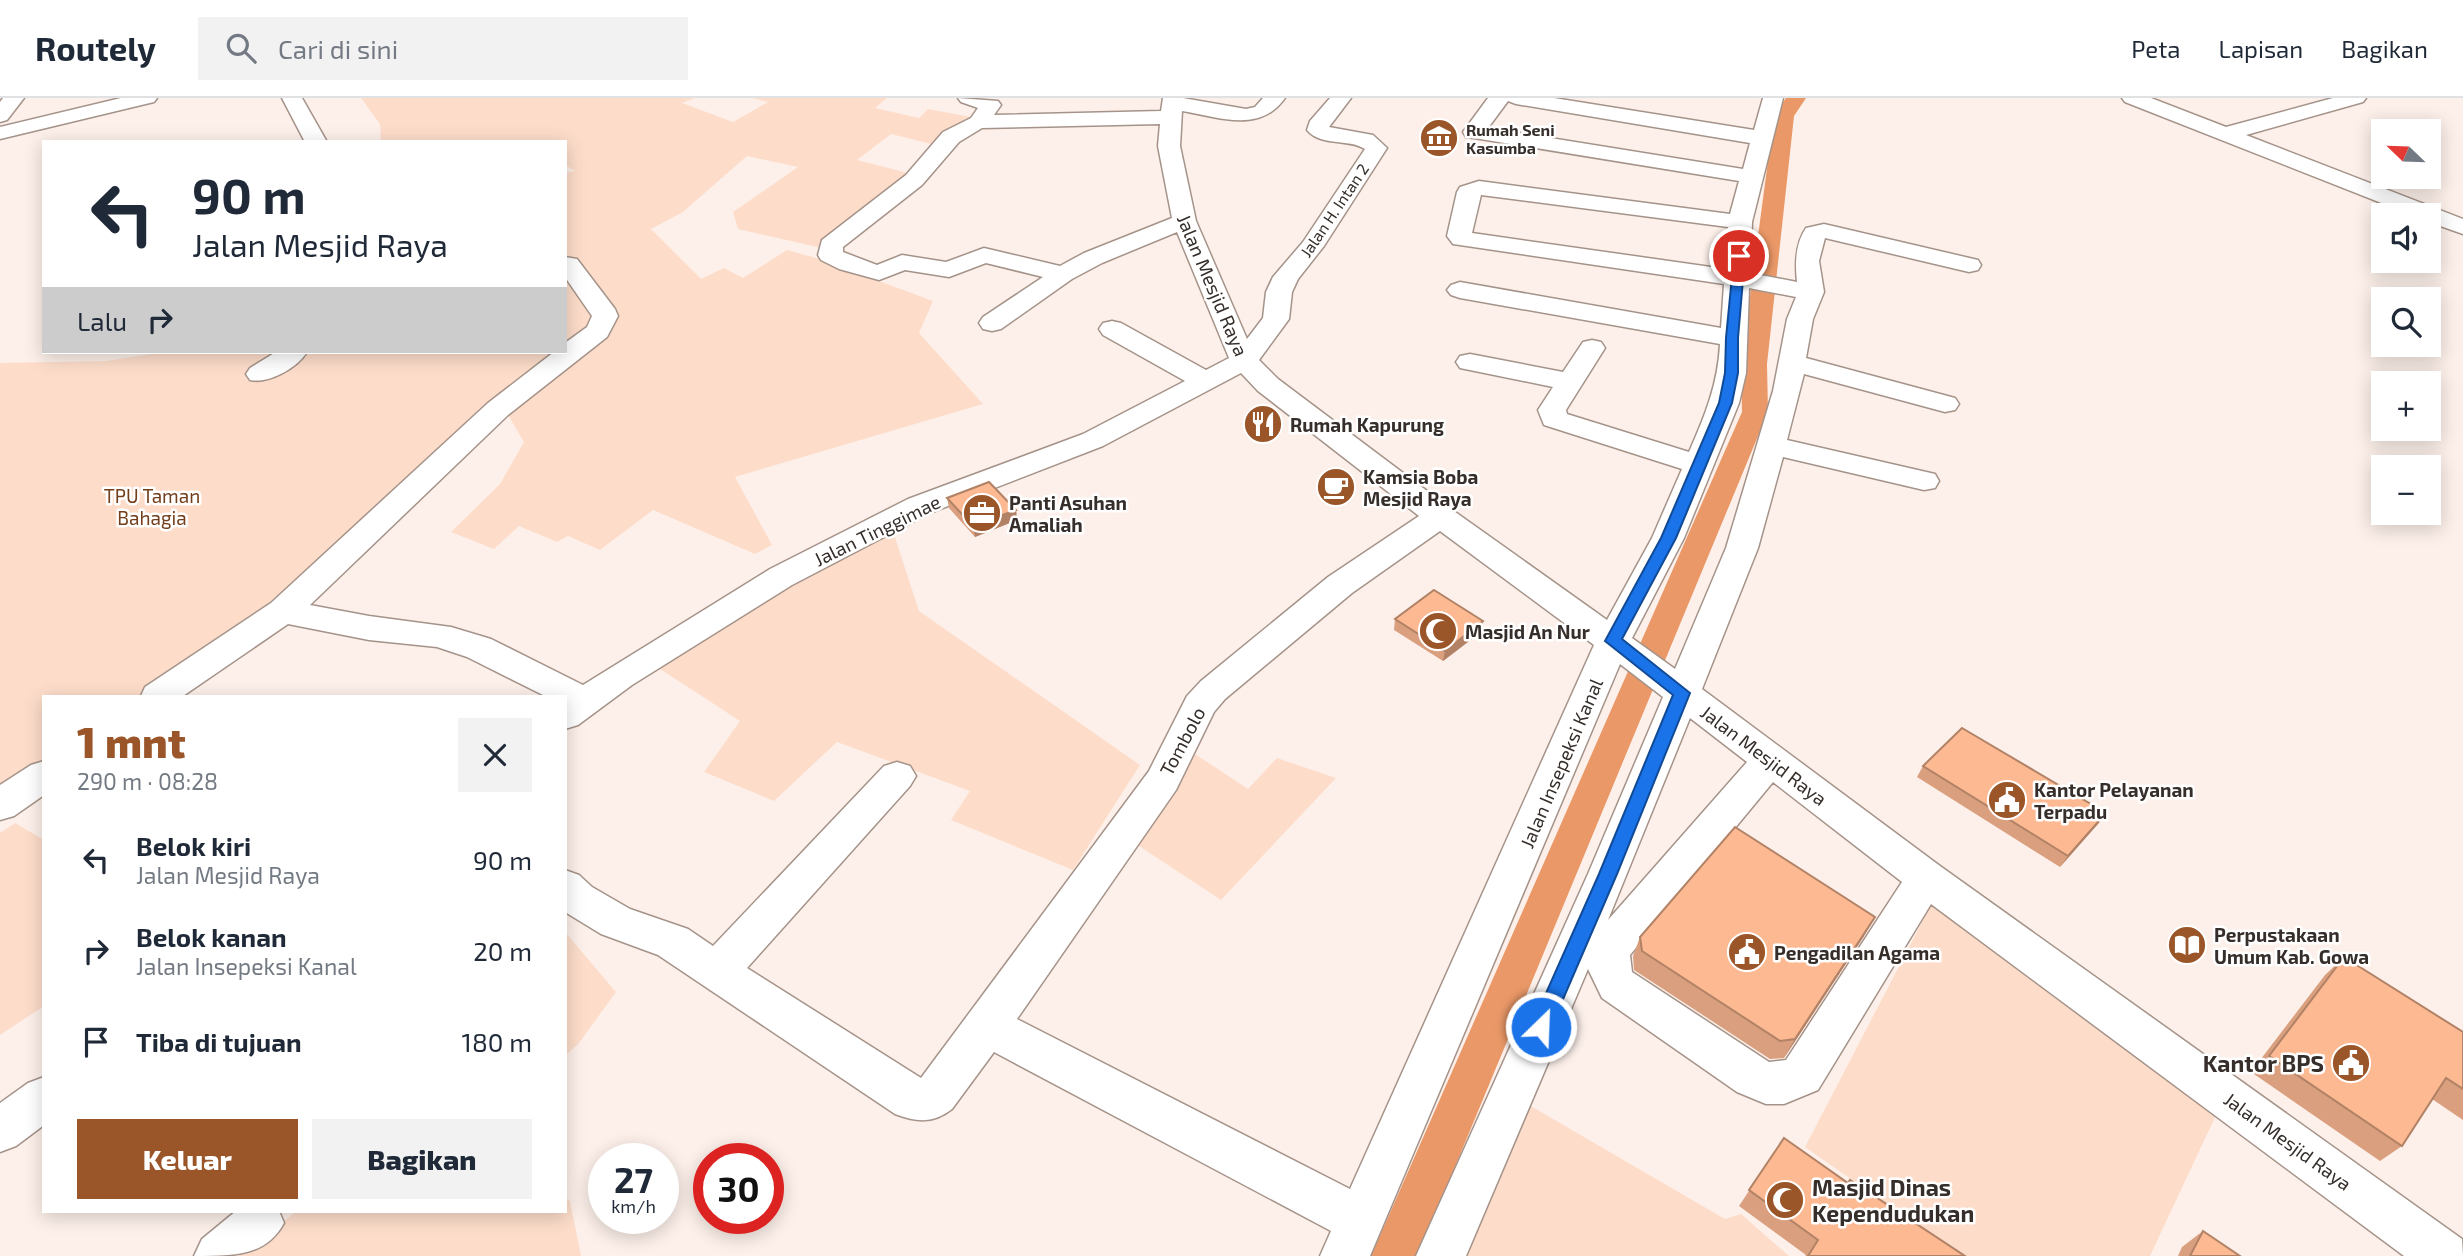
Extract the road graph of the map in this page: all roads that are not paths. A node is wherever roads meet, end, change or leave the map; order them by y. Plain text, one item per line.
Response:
1 (14, 98) edge
2 (146, 98) edge
3 (292, 98) edge
4 (968, 98) edge
5 (1275, 98) edge
6 (1341, 98) edge
7 (1499, 98) edge
8 (1516, 98) edge
9 (1748, 98) edge
10 (2132, 98) edge
11 (2356, 98) edge
12 (1772, 100) edge
13 (1172, 106) edge
14 (0, 116) edge
15 (978, 121) junction
16 (0, 133) edge
17 (2226, 134) junction
18 (1762, 138) junction
19 (315, 140) edge
20 (1754, 177) junction
21 (2452, 201) dead end
22 (2402, 203) edge
23 (2441, 204) edge
24 (2441, 218) edge
25 (1184, 220) junction
26 (1740, 222) junction
27 (2463, 227) edge
28 (568, 264) dead end
29 (1969, 265) dead end
30 (1063, 274) junction
31 (1749, 280) junction
32 (1460, 290) dead end
33 (1806, 291) junction
34 (992, 323) dead end
35 (1112, 328) dead end
36 (1732, 338) junction
37 (1592, 348) dead end
38 (292, 354) edge
39 (1244, 361) junction
40 (1470, 362) dead end
41 (1794, 363) junction
42 (260, 374) dead end
43 (1205, 382) junction
44 (1570, 382) junction
45 (1945, 404) dead end
46 (1771, 444) junction
47 (1699, 465) junction
48 (1924, 481) dead end
49 (1440, 516) junction
50 (283, 611) junction
51 (1618, 644) junction
52 (1679, 690) junction
53 (159, 695) edge
54 (553, 695) edge
55 (575, 709) edge
56 (1770, 760) junction
57 (42, 776) edge
58 (897, 776) dead end
59 (0, 805) edge
60 (1926, 878) junction
61 (567, 889) edge
62 (717, 971) junction
63 (987, 1026) junction
64 (42, 1099) edge
65 (0, 1130) edge
66 (260, 1223) dead end
67 (1353, 1238) edge
68 (219, 1256) edge
69 (1441, 1256) edge
70 (2445, 1256) edge

1 - 14 street
2 - 16 street
3 - 19 street
4 - 15 street
5 - 13 street
6 - 39 street, Jalan H. Intan 2
7 - 20 street
8 - 18 street
9 - 12 street
10 - 17 street
11 - 17 street
12 - 18 street, Jalan Insepeksi Kanal
13 - 15 street
13 - 25 street, Jalan Mesjid Raya
15 - 30 street
17 - 22 street
18 - 20 street, Jalan Insepeksi Kanal
20 - 26 street, Jalan Insepeksi Kanal
21 - 23 street
24 - 27 street
25 - 30 street
25 - 39 street, Jalan Mesjid Raya
26 - 31 street, Jalan Insepeksi Kanal
26 - 31 street
28 - 50 street
29 - 33 street
30 - 34 street
31 - 33 street
31 - 36 street, Jalan Insepeksi Kanal
32 - 36 street
33 - 41 street
35 - 43 street
36 - 47 street, Jalan Insepeksi Kanal
37 - 44 street
38 - 42 street
39 - 43 street, Jalan Tinggimae
39 - 49 street, Jalan Mesjid Raya
40 - 44 street
41 - 45 street
41 - 46 street
43 - 55 street, Jalan Tinggimae
44 - 47 street
46 - 48 street
46 - 52 street
47 - 51 street, Jalan Insepeksi Kanal
49 - 51 street, Jalan Mesjid Raya
49 - 63 street, Tombolo
50 - 53 street
50 - 54 street
51 - 52 street, Jalan Mesjid Raya
51 - 67 street, Jalan Insepeksi Kanal
52 - 56 street, Jalan Mesjid Raya
52 - 69 street
56 - 60 street, Jalan Mesjid Raya
56 - 60 street
57 - 59 street
58 - 62 street
60 - 70 street, Jalan Mesjid Raya
61 - 62 street
62 - 63 street, Tombolo
63 - 67 street
64 - 65 street
66 - 68 street

